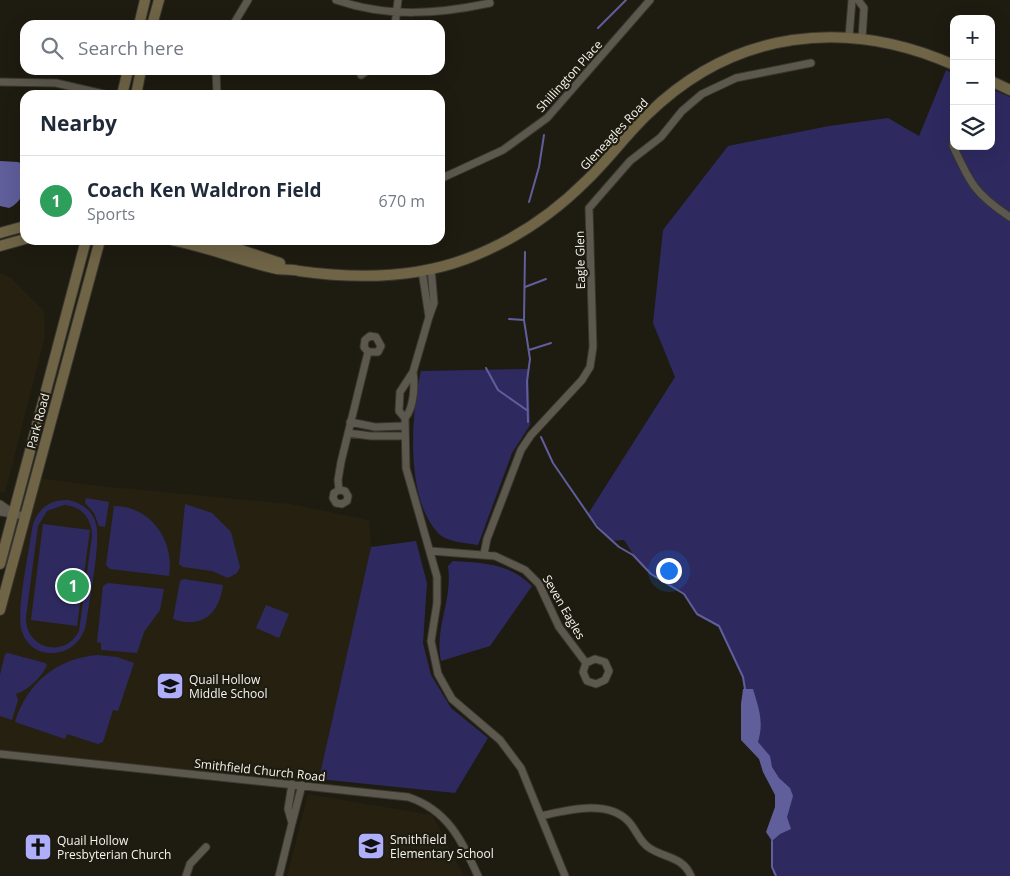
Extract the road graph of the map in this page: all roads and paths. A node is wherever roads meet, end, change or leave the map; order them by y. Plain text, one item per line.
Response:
1 (145, 0) edge
2 (159, 0) edge
3 (248, 0) edge
4 (336, 0) edge
5 (398, 0) edge
6 (650, 0) edge
7 (852, 0) edge
8 (858, 0) edge
9 (490, 3) dead end
10 (397, 12) junction
11 (140, 20) edge
12 (153, 20) edge
13 (236, 20) edge
14 (396, 20) edge
15 (849, 36) junction
16 (862, 38) junction
17 (811, 63) dead end
18 (950, 63) edge
19 (127, 75) edge
20 (140, 75) edge
21 (216, 75) edge
22 (0, 82) edge
23 (995, 84) edge
24 (86, 90) edge
25 (123, 90) edge
26 (137, 90) edge
27 (217, 90) edge
28 (1010, 90) edge
29 (955, 150) edge
30 (445, 177) edge
31 (1010, 217) edge
32 (20, 227) edge
33 (0, 233) edge
34 (20, 240) edge
35 (85, 245) edge
36 (99, 245) edge
37 (190, 245) edge
38 (225, 245) edge
39 (0, 246) edge
40 (426, 269) junction
41 (297, 270) junction
42 (368, 352) dead end
43 (413, 372) junction
44 (350, 422) junction
45 (404, 422) junction
46 (348, 432) junction
47 (404, 436) junction
48 (339, 490) dead end
49 (0, 504) edge
50 (0, 512) edge
51 (14, 513) junction
52 (25, 516) junction
53 (431, 551) junction
54 (484, 554) junction
55 (0, 564) edge
56 (0, 610) edge
57 (586, 663) dead end
58 (0, 754) edge
59 (292, 784) junction
60 (302, 785) junction
61 (541, 816) junction
62 (292, 823) junction
63 (206, 847) dead end
64 (186, 876) edge
65 (279, 876) edge
66 (478, 876) edge
67 (565, 876) edge
68 (691, 876) edge

1 - 11 street
2 - 12 street
3 - 13 street
4 - 10 street
5 - 10 street
6 - 30 street, Shillington Place
7 - 15 street
8 - 16 street
9 - 10 street
10 - 14 street
15 - 16 street, Gleneagles Road
15 - 40 street, Gleneagles Road
16 - 18 street, Gleneagles Road
17 - 54 street, Eagle Glen
19 - 25 street
20 - 26 street
21 - 27 street
22 - 24 street
23 - 28 street
29 - 31 street
32 - 33 street
34 - 39 street
35 - 51 street, Park Road
36 - 52 street, Park Road
37 - 41 street, Gleneagles Road
38 - 41 street, Gleneagles Road
40 - 41 street, Gleneagles Road
40 - 43 street
42 - 44 street
43 - 45 street
43 - 45 street
44 - 45 street
44 - 46 street
45 - 47 street
46 - 47 street
46 - 48 street
47 - 53 street
49 - 51 street
50 - 51 street
51 - 52 street
51 - 55 street, Park Road
52 - 56 street, Park Road
53 - 54 street, Seven Eagles
53 - 61 street
54 - 57 street, Seven Eagles
58 - 59 street, Smithfield Church Road
59 - 60 street, Smithfield Church Road
59 - 62 street
60 - 62 street
60 - 66 street, Smithfield Church Road
61 - 67 street
61 - 68 street
62 - 65 street
63 - 64 street

